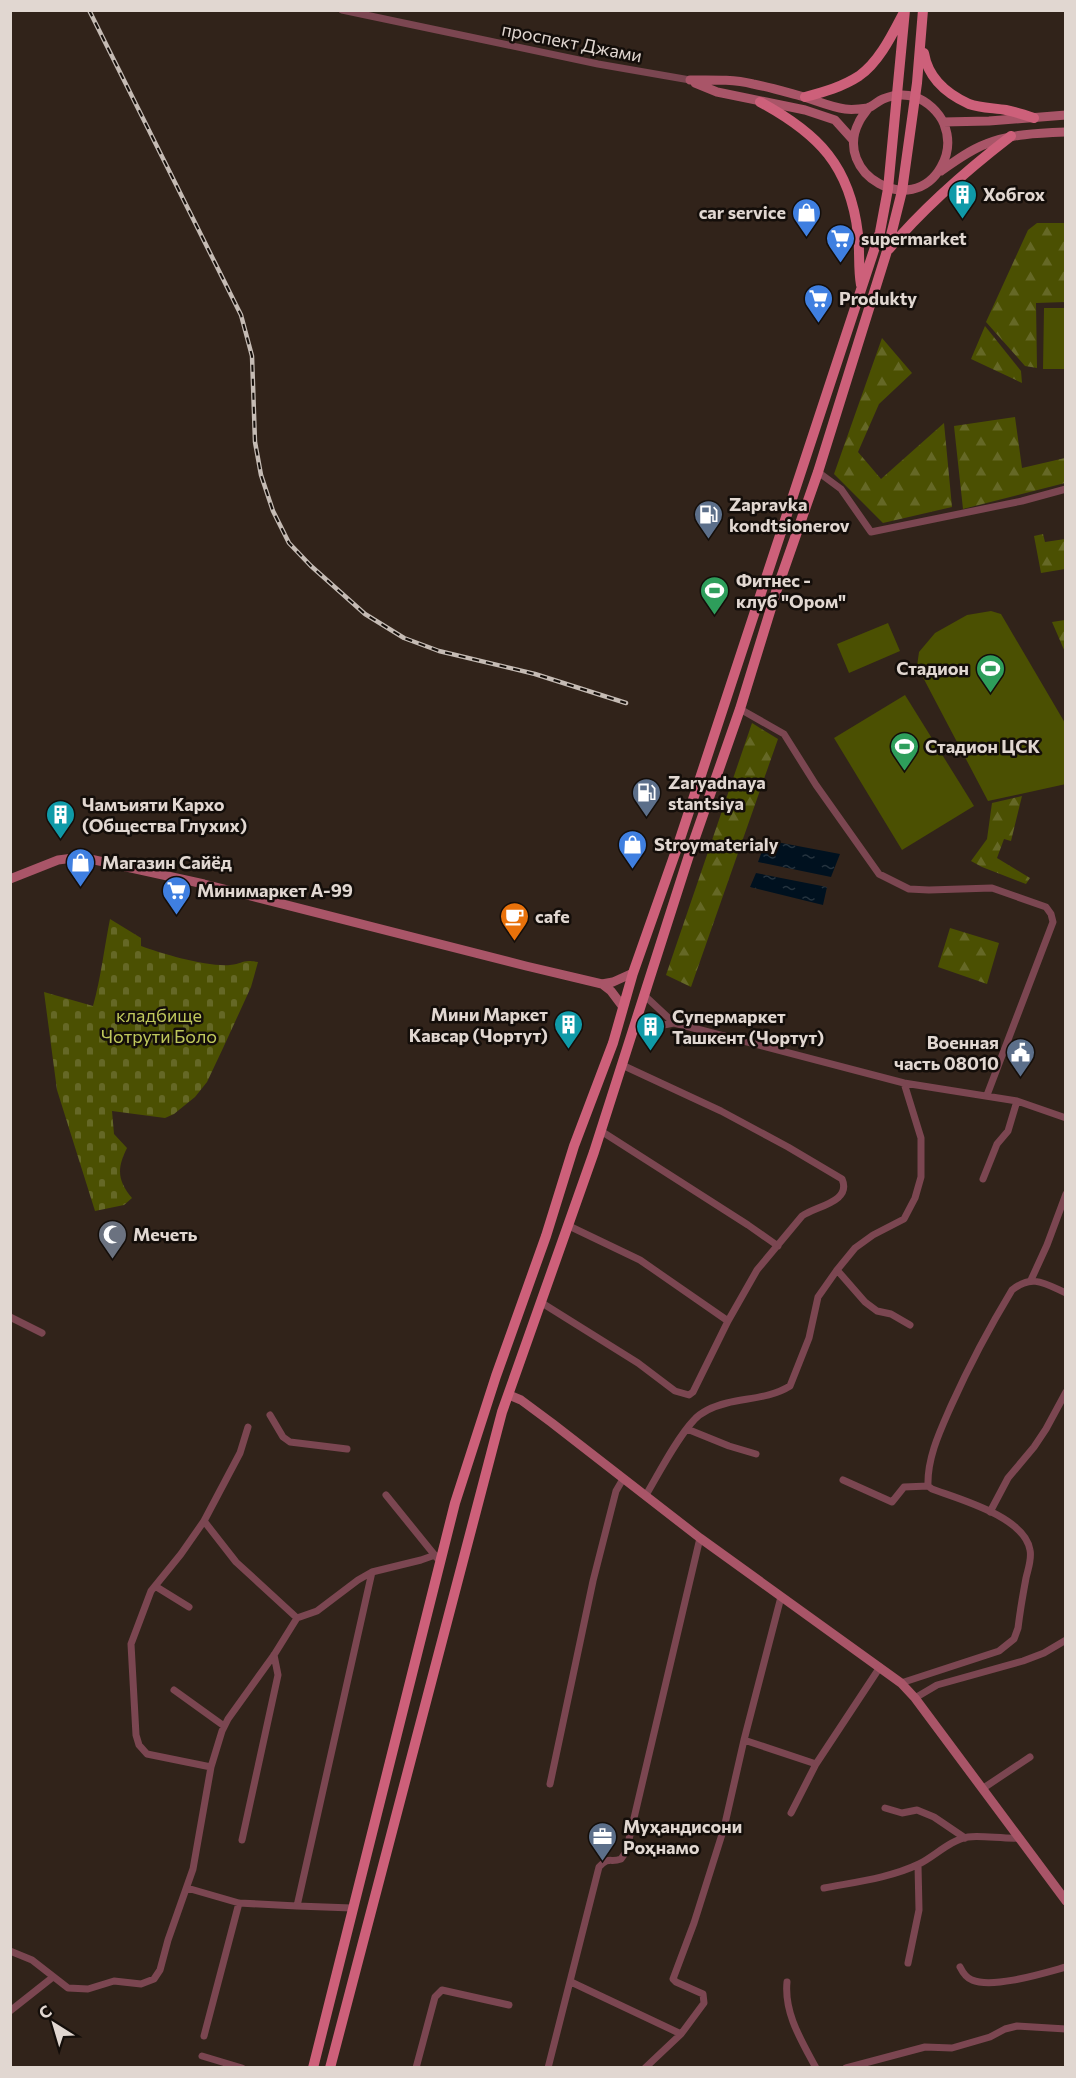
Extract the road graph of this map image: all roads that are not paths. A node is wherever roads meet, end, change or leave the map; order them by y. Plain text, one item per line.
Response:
1 (342, 10) edge
2 (923, 10) edge
3 (905, 11) edge
4 (921, 39) junction
5 (690, 80) junction
6 (897, 95) junction
7 (915, 97) junction
8 (805, 98) junction
9 (760, 102) junction
10 (870, 107) junction
11 (1065, 115) edge
12 (1034, 118) junction
13 (943, 122) junction
14 (1065, 132) edge
15 (1011, 136) junction
16 (854, 140) junction
17 (937, 175) junction
18 (888, 189) junction
19 (902, 191) junction
20 (887, 251) junction
21 (861, 289) junction
22 (857, 301) junction
23 (869, 305) junction
24 (818, 472) junction
25 (1065, 489) edge
26 (740, 709) junction
27 (678, 848) junction
28 (690, 852) junction
29 (10, 879) edge
30 (633, 973) junction
31 (602, 984) junction
32 (644, 995) junction
33 (622, 1007) junction
34 (674, 1023) junction
35 (633, 1031) junction
36 (622, 1065) junction
37 (904, 1083) junction
38 (987, 1095) junction
39 (1017, 1101) junction
40 (1065, 1118) edge
41 (601, 1131) junction
42 (574, 1146) junction
43 (594, 1152) junction
44 (983, 1179) dead end
45 (1065, 1195) edge
46 (569, 1226) junction
47 (778, 1246) junction
48 (837, 1270) junction
49 (1031, 1280) junction
50 (1065, 1293) edge
51 (542, 1303) junction
52 (10, 1317) edge
53 (728, 1321) junction
54 (910, 1325) dead end
55 (42, 1334) dead end
56 (1065, 1392) edge
57 (508, 1395) junction
58 (270, 1415) dead end
59 (248, 1427) dead end
60 (687, 1429) junction
61 (346, 1449) dead end
62 (756, 1454) dead end
63 (466, 1469) junction
64 (484, 1475) junction
65 (623, 1479) junction
66 (843, 1480) dead end
67 (928, 1486) junction
68 (386, 1495) dead end
69 (646, 1495) junction
70 (990, 1512) junction
71 (204, 1521) junction
72 (700, 1538) junction
73 (437, 1558) junction
74 (372, 1572) junction
75 (155, 1586) junction
76 (781, 1597) junction
77 (189, 1607) dead end
78 (297, 1618) junction
79 (1065, 1640) edge
80 (274, 1655) junction
81 (880, 1668) junction
82 (901, 1683) junction
83 (174, 1690) dead end
84 (915, 1698) junction
85 (224, 1726) junction
86 (744, 1740) junction
87 (1030, 1756) dead end
88 (816, 1764) junction
89 (211, 1767) junction
90 (550, 1784) dead end
91 (982, 1789) junction
92 (885, 1808) dead end
93 (790, 1814) dead end
94 (964, 1838) junction
95 (1019, 1838) junction
96 (242, 1840) dead end
97 (918, 1864) junction
98 (187, 1888) junction
99 (824, 1888) dead end
100 (1065, 1901) edge
101 (239, 1903) junction
102 (297, 1906) junction
103 (352, 1908) junction
104 (11, 1951) edge
105 (908, 1963) dead end
106 (960, 1967) dead end
107 (1065, 1967) edge
108 (54, 1977) junction
109 (571, 1982) junction
110 (787, 1982) dead end
111 (509, 2005) dead end
112 (10, 2011) edge
113 (1065, 2029) edge
114 (681, 2034) junction
115 (204, 2036) dead end
116 (202, 2056) dead end
117 (242, 2067) edge
118 (313, 2067) edge
119 (330, 2067) edge
120 (416, 2067) edge
121 (548, 2067) edge
122 (645, 2067) edge
123 (816, 2067) edge
124 (846, 2067) edge

1 - 5 street, проспект Джами
2 - 4 main road
3 - 6 main road
3 - 8 main road
4 - 7 main road
4 - 12 main road
5 - 8 street
5 - 9 street
6 - 7 street
6 - 10 street
6 - 18 main road
7 - 13 street
7 - 19 main road
8 - 10 street
9 - 16 street
9 - 21 main road
10 - 16 street
11 - 12 street
12 - 13 street
13 - 17 street
14 - 15 street
15 - 17 street
15 - 20 main road
16 - 18 street
17 - 19 street
18 - 19 street
18 - 21 main road
19 - 20 main road
20 - 23 main road
21 - 22 main road
22 - 23 main road
22 - 27 main road
23 - 24 main road
24 - 25 street
24 - 26 main road
26 - 28 main road
26 - 38 street
27 - 28 main road
27 - 30 main road
28 - 32 main road
29 - 31 street
30 - 31 street
30 - 33 main road
31 - 33 street
32 - 34 street
32 - 35 main road
33 - 42 main road
34 - 35 street
34 - 37 street
35 - 36 main road
36 - 41 main road
36 - 47 street
37 - 38 street
37 - 48 street
38 - 39 street
39 - 40 street
39 - 44 street
41 - 43 main road
41 - 47 street
42 - 43 main road
42 - 63 main road
43 - 46 main road
45 - 49 street
46 - 51 main road
46 - 53 street
47 - 53 street
48 - 54 street
48 - 60 street
49 - 50 street
49 - 67 street
51 - 53 street
51 - 57 main road
52 - 55 street
56 - 70 street
57 - 64 main road
57 - 65 street
58 - 61 street
59 - 71 street
60 - 62 street
60 - 69 street
63 - 64 main road
63 - 73 main road
64 - 119 main road
65 - 69 street
65 - 90 street
66 - 67 street
67 - 70 street
68 - 73 street
69 - 72 street
70 - 82 street
71 - 75 street
71 - 78 street
72 - 76 street
72 - 109 street
73 - 74 street
73 - 103 main road
74 - 78 street
74 - 102 street
75 - 77 street
75 - 89 street
76 - 81 street
76 - 86 street
78 - 80 street
79 - 84 street
80 - 85 street
80 - 96 street
81 - 82 street
81 - 88 street
82 - 84 street
83 - 85 street
84 - 91 street
85 - 89 street
86 - 88 street
86 - 114 street
87 - 91 street
88 - 93 street
89 - 98 street
91 - 95 street
92 - 94 street
94 - 95 street
94 - 97 street
95 - 100 street
97 - 99 street
97 - 105 street
98 - 101 street
98 - 108 street
101 - 102 street
101 - 115 street
102 - 103 street
103 - 118 main road
104 - 108 street
106 - 107 street
108 - 112 street
109 - 114 street
109 - 121 street
110 - 123 street
111 - 120 street
113 - 124 street
114 - 122 street
116 - 117 street

